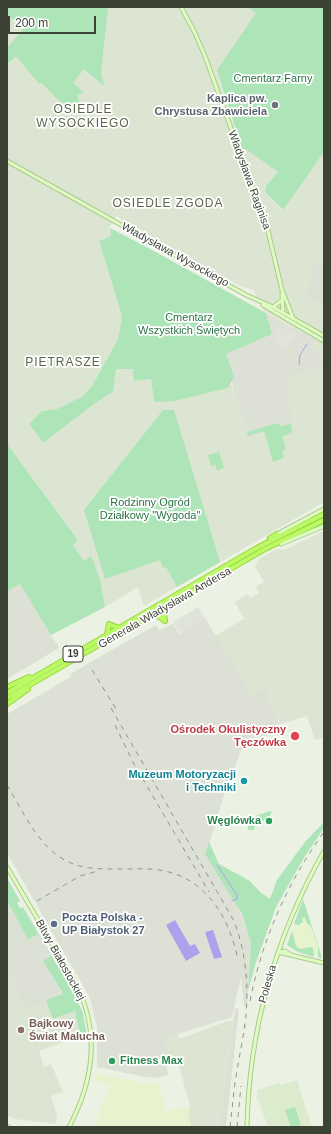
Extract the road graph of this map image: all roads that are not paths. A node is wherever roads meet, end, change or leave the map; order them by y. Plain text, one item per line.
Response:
1 (181, 7) edge
2 (7, 161) edge
3 (282, 290) junction
4 (281, 301) junction
5 (260, 302) junction
6 (273, 307) junction
7 (282, 315) junction
8 (293, 318) junction
9 (324, 336) edge
10 (324, 341) edge
11 (324, 509) edge
12 (324, 514) edge
13 (324, 520) edge
14 (324, 526) edge
15 (277, 534) joint
16 (280, 544) joint
17 (255, 548) junction
18 (265, 550) junction
19 (168, 606) junction
20 (152, 615) junction
21 (119, 628) junction
22 (107, 634) junction
23 (40, 676) junction
24 (7, 687) edge
25 (7, 693) edge
26 (7, 698) edge
27 (7, 704) edge
28 (324, 851) edge
29 (7, 867) edge
30 (278, 952) junction
31 (324, 964) edge
32 (69, 1127) edge
33 (247, 1127) edge

1 - 3 street, Władysława Raginisa
2 - 5 street, Władysława Wysockiego
3 - 4 street, Władysława Raginisa
3 - 8 street, Władysława Raginisa
4 - 6 street
4 - 7 street, Władysława Raginisa
5 - 6 street, Władysława Wysockiego
5 - 7 street, Władysława Wysockiego
6 - 7 street, Władysława Wysockiego
7 - 8 street, Władysława Wysockiego
7 - 10 street
8 - 9 street, Władysława Wysockiego
11 - 15 street
12 - 17 highway, Generała Władysława Andersa / 19
13 - 18 highway, Generała Władysława Andersa / 19
14 - 16 street
15 - 17 highway
16 - 18 highway
17 - 21 highway, Generała Władysława Andersa / 19
18 - 19 highway, Generała Władysława Andersa / 19
19 - 20 highway, Generała Władysława Andersa / 19
19 - 20 highway
20 - 23 highway, Generała Władysława Andersa / 19
21 - 22 highway, Generała Władysława Andersa / 19
21 - 22 highway
22 - 23 highway, Generała Władysława Andersa / 19
23 - 24 highway
23 - 25 highway, Generała Władysława Andersa / 19
23 - 26 highway, Generała Władysława Andersa / 19
23 - 27 highway
28 - 30 street, Poleska
29 - 32 street, Bitwy Białostockiej
30 - 31 street
30 - 33 street, Poleska

